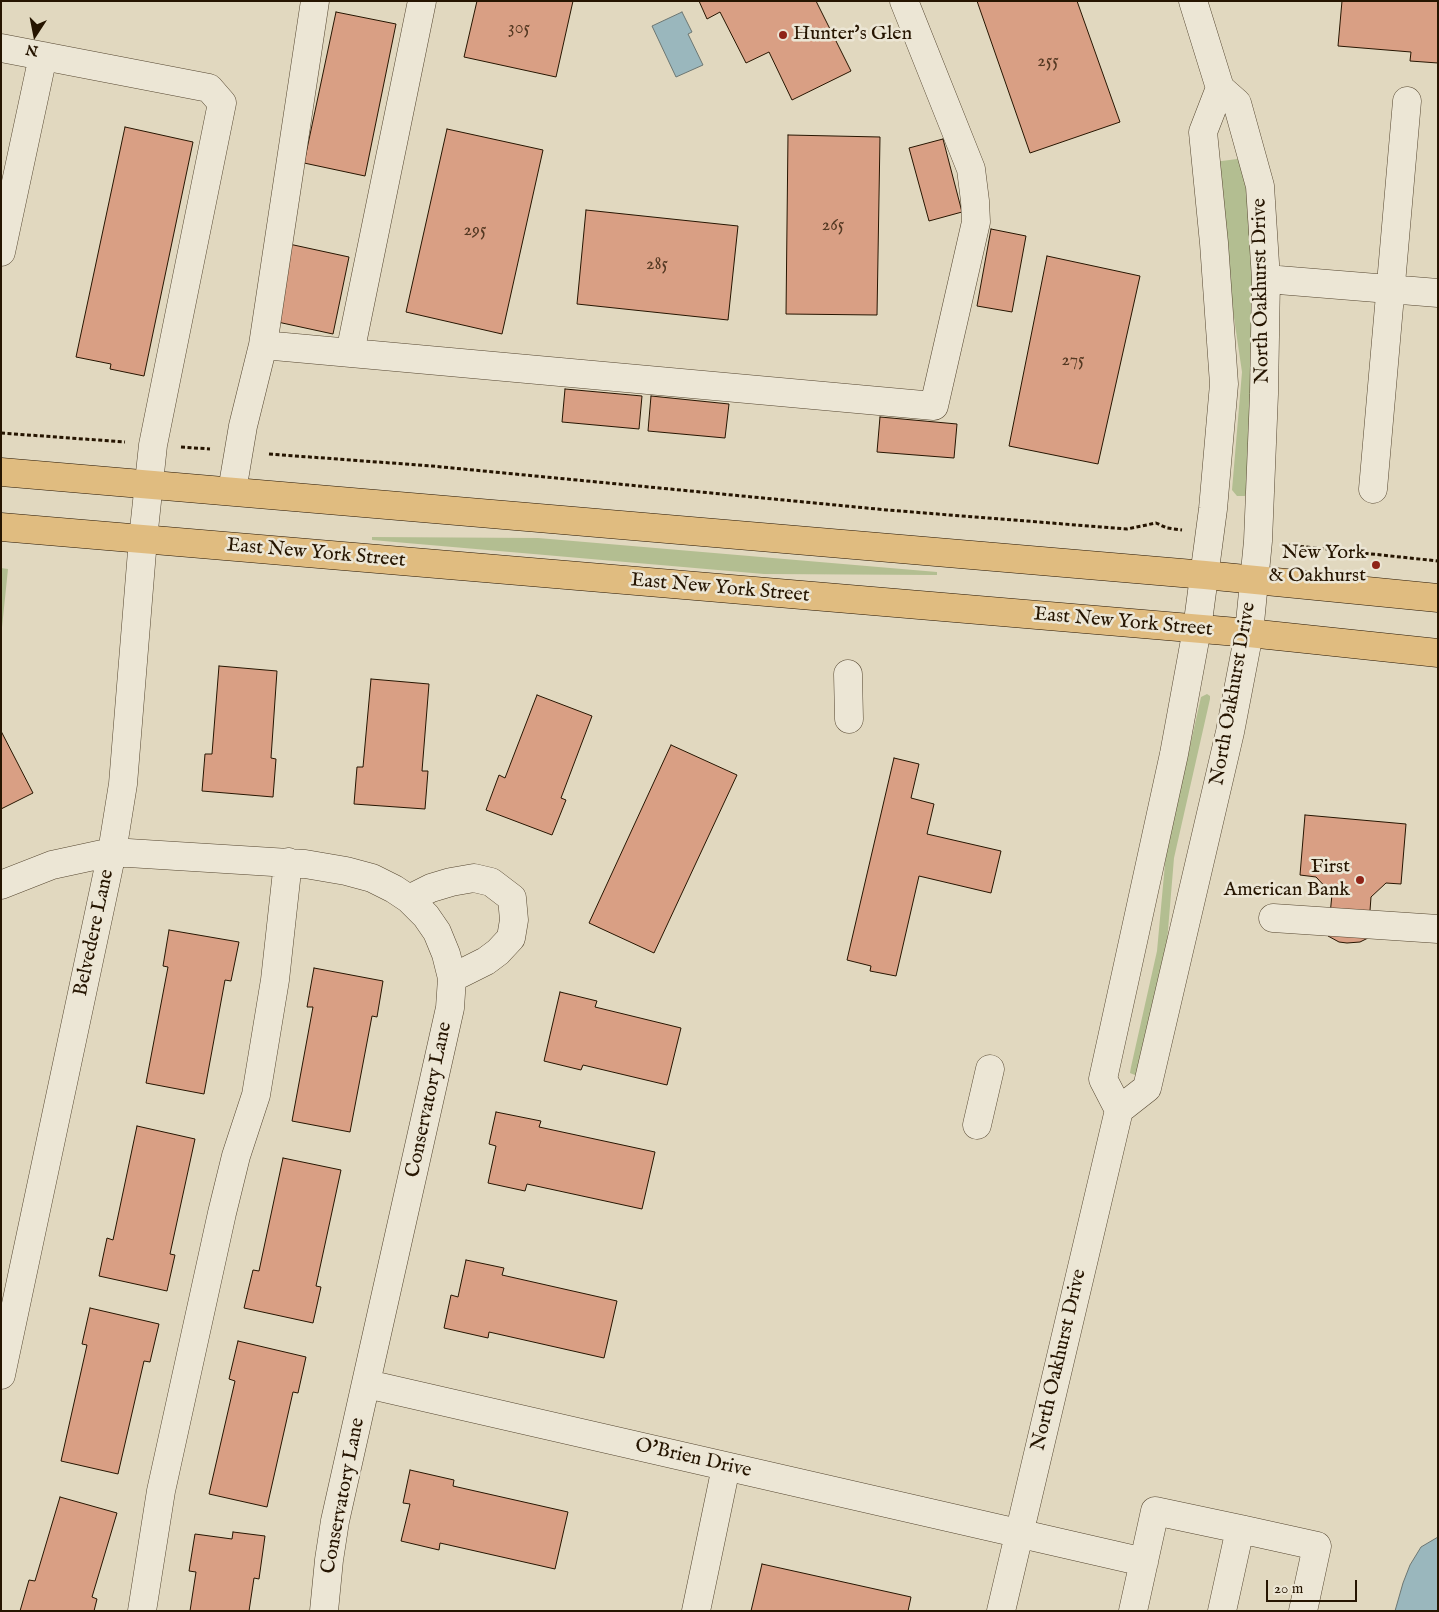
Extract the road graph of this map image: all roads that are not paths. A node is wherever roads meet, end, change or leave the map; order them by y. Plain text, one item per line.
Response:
1 (315, 1) edge
2 (422, 1) edge
3 (904, 1) edge
4 (1193, 1) edge
5 (1, 48) edge
6 (43, 56) junction
7 (1220, 88) junction
8 (1407, 101) dead end
9 (1, 252) edge
10 (1266, 279) junction
11 (1391, 289) junction
12 (1438, 293) edge
13 (263, 345) junction
14 (350, 353) junction
15 (1, 472) edge
16 (149, 485) junction
17 (1373, 489) dead end
18 (232, 491) junction
19 (1, 527) edge
20 (143, 539) junction
21 (1205, 576) junction
22 (1254, 580) junction
23 (1438, 598) edge
24 (1197, 629) junction
25 (1250, 634) junction
26 (1438, 653) edge
27 (848, 674) dead end
28 (849, 718) dead end
29 (112, 852) junction
30 (288, 862) junction
31 (1, 885) edge
32 (409, 899) junction
33 (1273, 918) dead end
34 (1438, 929) edge
35 (452, 978) junction
36 (990, 1069) dead end
37 (1119, 1110) junction
38 (977, 1125) dead end
39 (1, 1375) edge
40 (367, 1384) junction
41 (726, 1467) junction
42 (1240, 1529) junction
43 (1019, 1534) junction
44 (1144, 1562) junction
45 (142, 1611) edge
46 (324, 1611) edge
47 (696, 1611) edge
48 (1001, 1611) edge
49 (1133, 1611) edge
50 (1222, 1611) edge
51 (1303, 1611) edge

1 - 13 street
2 - 14 street
3 - 14 street
4 - 7 street, North Oakhurst Drive
5 - 6 street
6 - 9 street
6 - 16 street, Belvedere Lane
7 - 10 street, North Oakhurst Drive
7 - 21 street, North Oakhurst Drive
8 - 11 street
10 - 11 street
10 - 22 street, North Oakhurst Drive
11 - 12 street
11 - 17 street
13 - 14 street
13 - 18 street
15 - 16 main road
16 - 18 main road
16 - 20 street, Belvedere Lane
18 - 21 main road
19 - 20 main road, East New York Street
20 - 24 main road, East New York Street
20 - 29 street, Belvedere Lane
21 - 22 main road
21 - 24 street, North Oakhurst Drive
22 - 23 main road
22 - 25 street, North Oakhurst Drive
24 - 25 main road, East New York Street
24 - 37 street, North Oakhurst Drive
25 - 26 main road, East New York Street
25 - 37 street, North Oakhurst Drive
27 - 28 street
29 - 30 street, Conservatory Lane
29 - 31 street, Conservatory Lane
29 - 39 street, Belvedere Lane
30 - 32 street, Conservatory Lane
30 - 45 street
32 - 35 street, Conservatory Lane
32 - 35 street
33 - 34 street
35 - 40 street, Conservatory Lane
36 - 38 street
37 - 43 street, North Oakhurst Drive
40 - 41 street, O'Brien Drive
40 - 46 street, Conservatory Lane
41 - 43 street, O'Brien Drive
41 - 47 street
42 - 44 street
42 - 50 street
42 - 51 street
43 - 44 street, O'Brien Drive
43 - 48 street, North Oakhurst Drive
44 - 49 street

